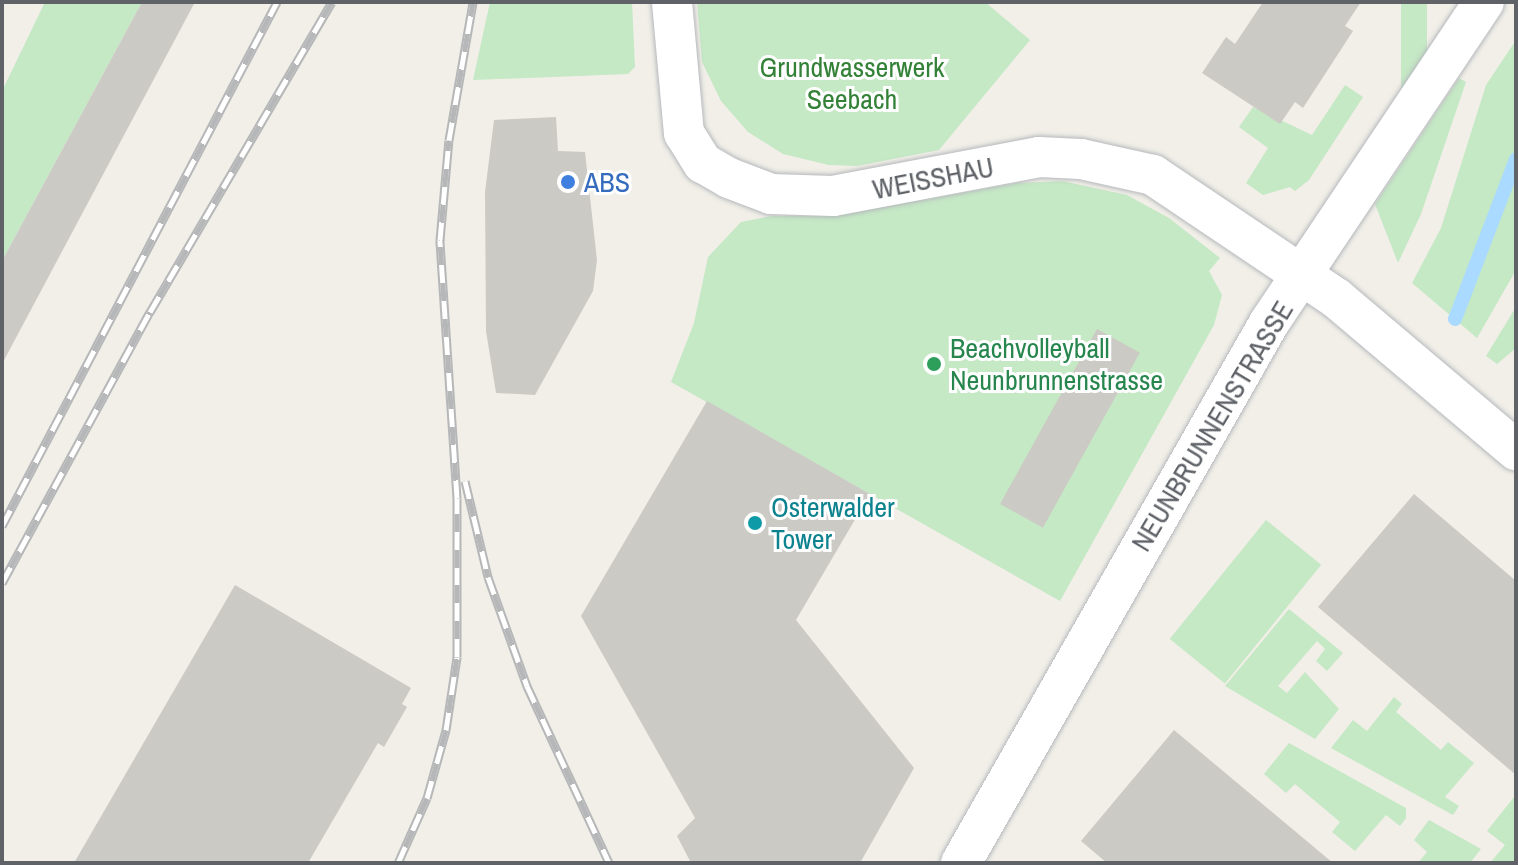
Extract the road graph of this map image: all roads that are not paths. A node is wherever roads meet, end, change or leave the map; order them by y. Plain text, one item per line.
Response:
1 (672, 2) edge
2 (1484, 2) edge
3 (1302, 277) junction
4 (1516, 450) edge
5 (961, 863) edge

1 - 3 street, WEISSHAU
2 - 3 street, NEUNBRUNNENSTRASSE
3 - 4 street, WEISSHAU
3 - 5 street, NEUNBRUNNENSTRASSE

